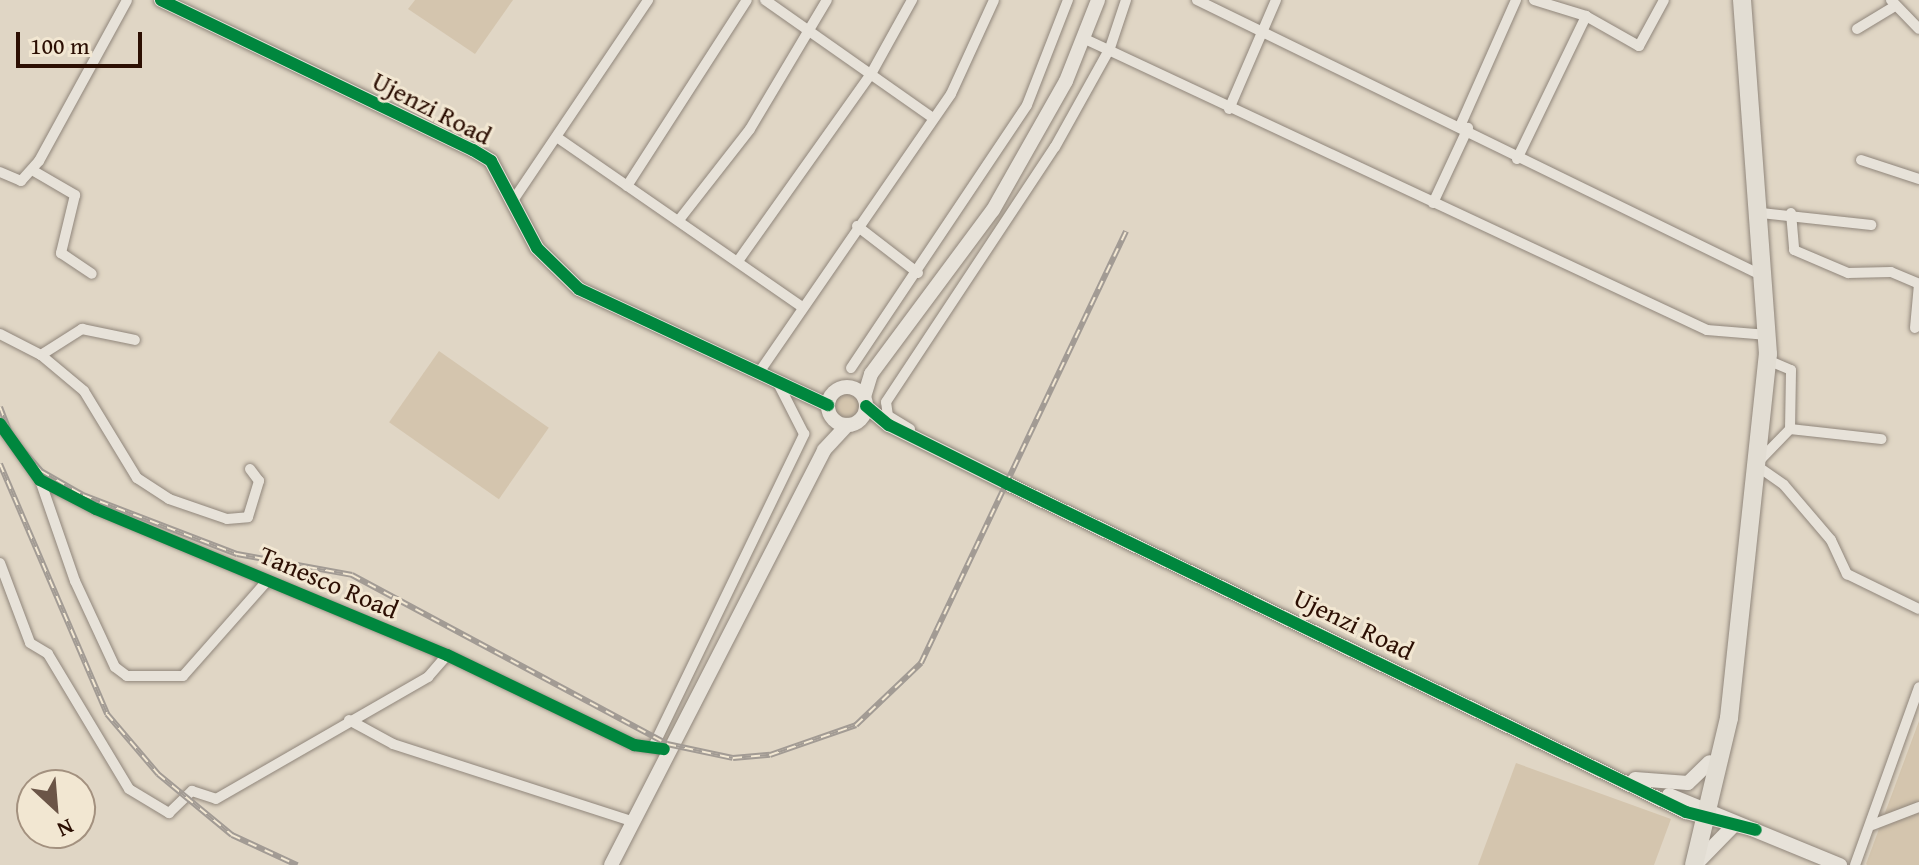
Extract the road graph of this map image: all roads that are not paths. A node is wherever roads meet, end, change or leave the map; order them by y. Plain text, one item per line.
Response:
1 (127, 0) edge
2 (161, 0) edge
3 (648, 0) edge
4 (747, 0) edge
5 (765, 0) edge
6 (827, 0) edge
7 (912, 0) edge
8 (994, 0) edge
9 (1068, 0) edge
10 (1098, 0) edge
11 (1126, 0) edge
12 (1197, 0) edge
13 (1276, 0) edge
14 (1516, 0) edge
15 (1534, 0) edge
16 (1664, 0) edge
17 (1742, 0) edge
18 (1893, 3) edge
19 (1586, 16) junction
20 (1857, 29) dead end
21 (1919, 29) edge
22 (811, 32) junction
23 (1264, 32) junction
24 (1085, 39) junction
25 (1110, 48) junction
26 (871, 74) junction
27 (1229, 109) junction
28 (930, 116) junction
29 (1464, 126) junction
30 (1039, 129) junction
31 (558, 138) junction
32 (1059, 140) junction
33 (1517, 159) junction
34 (1861, 160) dead end
35 (32, 170) junction
36 (0, 172) edge
37 (1919, 179) edge
38 (627, 186) junction
39 (514, 199) junction
40 (1433, 203) junction
41 (1761, 213) junction
42 (1791, 213) junction
43 (679, 220) junction
44 (1871, 225) dead end
45 (857, 226) junction
46 (738, 261) junction
47 (918, 273) junction
48 (92, 274) dead end
49 (1765, 278) junction
50 (1919, 284) edge
51 (801, 306) junction
52 (1915, 328) dead end
53 (0, 334) edge
54 (1768, 335) junction
55 (135, 340) dead end
56 (41, 355) junction
57 (1767, 360) junction
58 (851, 368) dead end
59 (760, 371) junction
60 (871, 374) junction
61 (775, 378) junction
62 (845, 388) junction
63 (806, 390) junction
64 (829, 410) junction
65 (859, 412) junction
66 (0, 424) edge
67 (1790, 429) junction
68 (1881, 439) dead end
69 (824, 450) junction
70 (966, 463) junction
71 (1760, 464) junction
72 (250, 469) dead end
73 (40, 480) junction
74 (0, 563) edge
75 (267, 581) junction
76 (1919, 609) edge
77 (447, 655) junction
78 (1919, 687) edge
79 (1729, 690) junction
80 (349, 720) junction
81 (659, 748) junction
82 (1710, 762) junction
83 (1619, 775) junction
84 (1919, 807) edge
85 (1703, 811) junction
86 (632, 821) junction
87 (1734, 825) junction
88 (1872, 825) junction
89 (1756, 830) junction
90 (611, 865) edge
91 (1683, 865) edge
92 (1695, 865) edge
93 (1840, 865) edge
94 (1855, 865) edge

1 - 35 street
2 - 39 street, Ujenzi Road
3 - 31 street
4 - 38 street
5 - 22 street
6 - 22 street
7 - 26 street
8 - 28 street
9 - 47 street
10 - 24 street
11 - 25 street
12 - 23 street
13 - 23 street
14 - 29 street
15 - 19 street
16 - 19 street
17 - 41 highway
18 - 20 street
18 - 21 street
19 - 33 street
22 - 26 street
22 - 43 street
23 - 27 street
23 - 29 street
24 - 25 street
24 - 30 street
25 - 27 street
25 - 32 street
26 - 28 street
26 - 46 street
27 - 40 street
28 - 45 street
29 - 33 street
29 - 40 street
30 - 32 street
30 - 60 street
31 - 38 street
31 - 39 street
32 - 70 street
33 - 49 street
34 - 37 street
35 - 36 street
35 - 48 street
38 - 43 street
39 - 59 street, Ujenzi Road
40 - 54 street
41 - 42 street
41 - 49 highway
42 - 44 street
42 - 50 street
43 - 46 street
45 - 47 street
45 - 51 street
46 - 51 street
47 - 58 street
49 - 54 highway
50 - 52 street
51 - 59 street
53 - 56 street
54 - 57 highway
55 - 56 street
56 - 72 street
57 - 67 street
57 - 71 highway
59 - 61 street, Ujenzi Road
60 - 62 street
60 - 65 street
61 - 63 street, Ujenzi Road
61 - 81 street
62 - 63 street
62 - 64 street
62 - 65 street
63 - 64 street
64 - 65 street
64 - 69 street
65 - 69 street
65 - 70 street, Ujenzi Road
66 - 73 street
67 - 68 street
67 - 71 street
69 - 81 street
70 - 83 street, Ujenzi Road
71 - 76 street
71 - 79 highway
73 - 75 street, Tanesco Road
73 - 75 street
74 - 80 street
75 - 77 street, Tanesco Road
77 - 80 street
77 - 81 street, Tanesco Road
78 - 88 street
79 - 82 highway
79 - 85 highway
80 - 86 street
81 - 86 street
82 - 83 street
82 - 85 highway
83 - 85 street, Ujenzi Road
84 - 88 street
85 - 87 street, Ujenzi Road
85 - 89 street, Ujenzi Road
85 - 91 highway
85 - 92 highway
86 - 90 street
87 - 89 street, Ujenzi Road
87 - 92 street
88 - 94 street
89 - 93 street, Ujenzi Road

